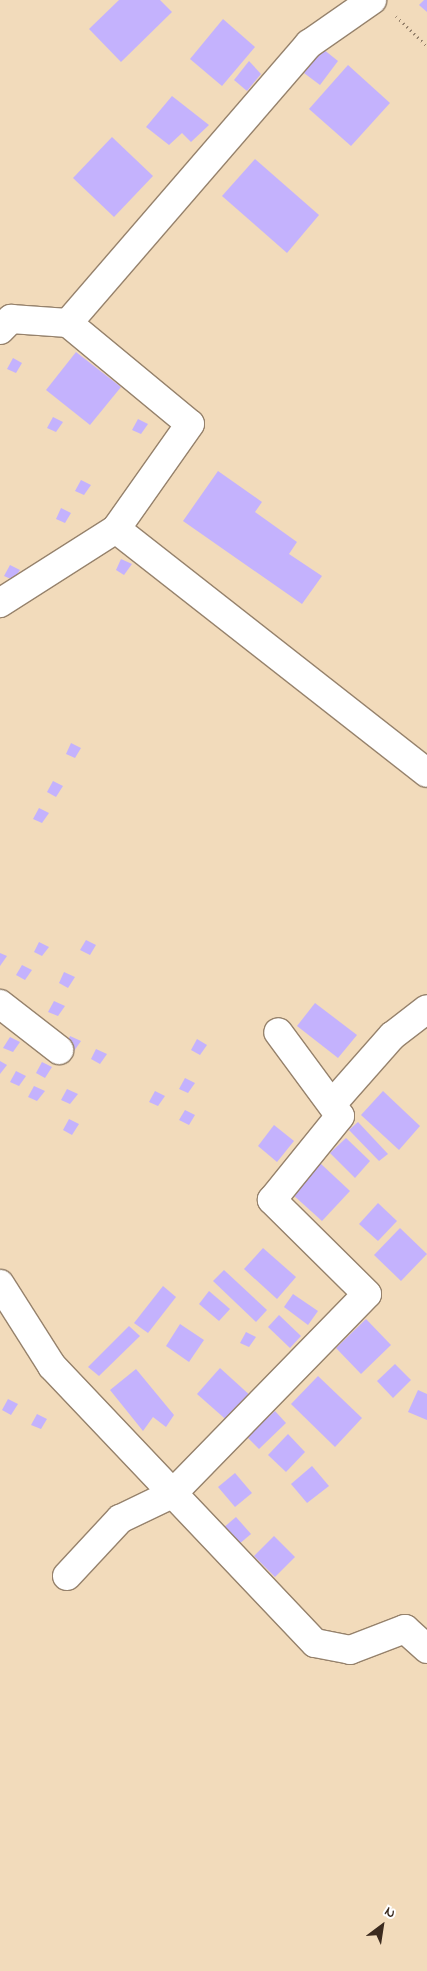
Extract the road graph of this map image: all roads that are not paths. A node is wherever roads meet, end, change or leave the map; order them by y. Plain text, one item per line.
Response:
1 (382, 7) edge
2 (68, 323) junction
3 (0, 330) edge
4 (116, 529) junction
5 (0, 603) edge
6 (427, 773) edge
7 (0, 1004) edge
8 (427, 1009) edge
9 (278, 1032) dead end
10 (59, 1050) dead end
11 (332, 1104) junction
12 (0, 1284) edge
13 (172, 1494) junction
14 (66, 1576) dead end
15 (427, 1649) edge

1 - 2 street
2 - 3 street
2 - 4 street
4 - 5 street
4 - 6 street
7 - 10 street
8 - 11 street
9 - 11 street
11 - 13 street
12 - 13 street
13 - 14 street
13 - 15 street

